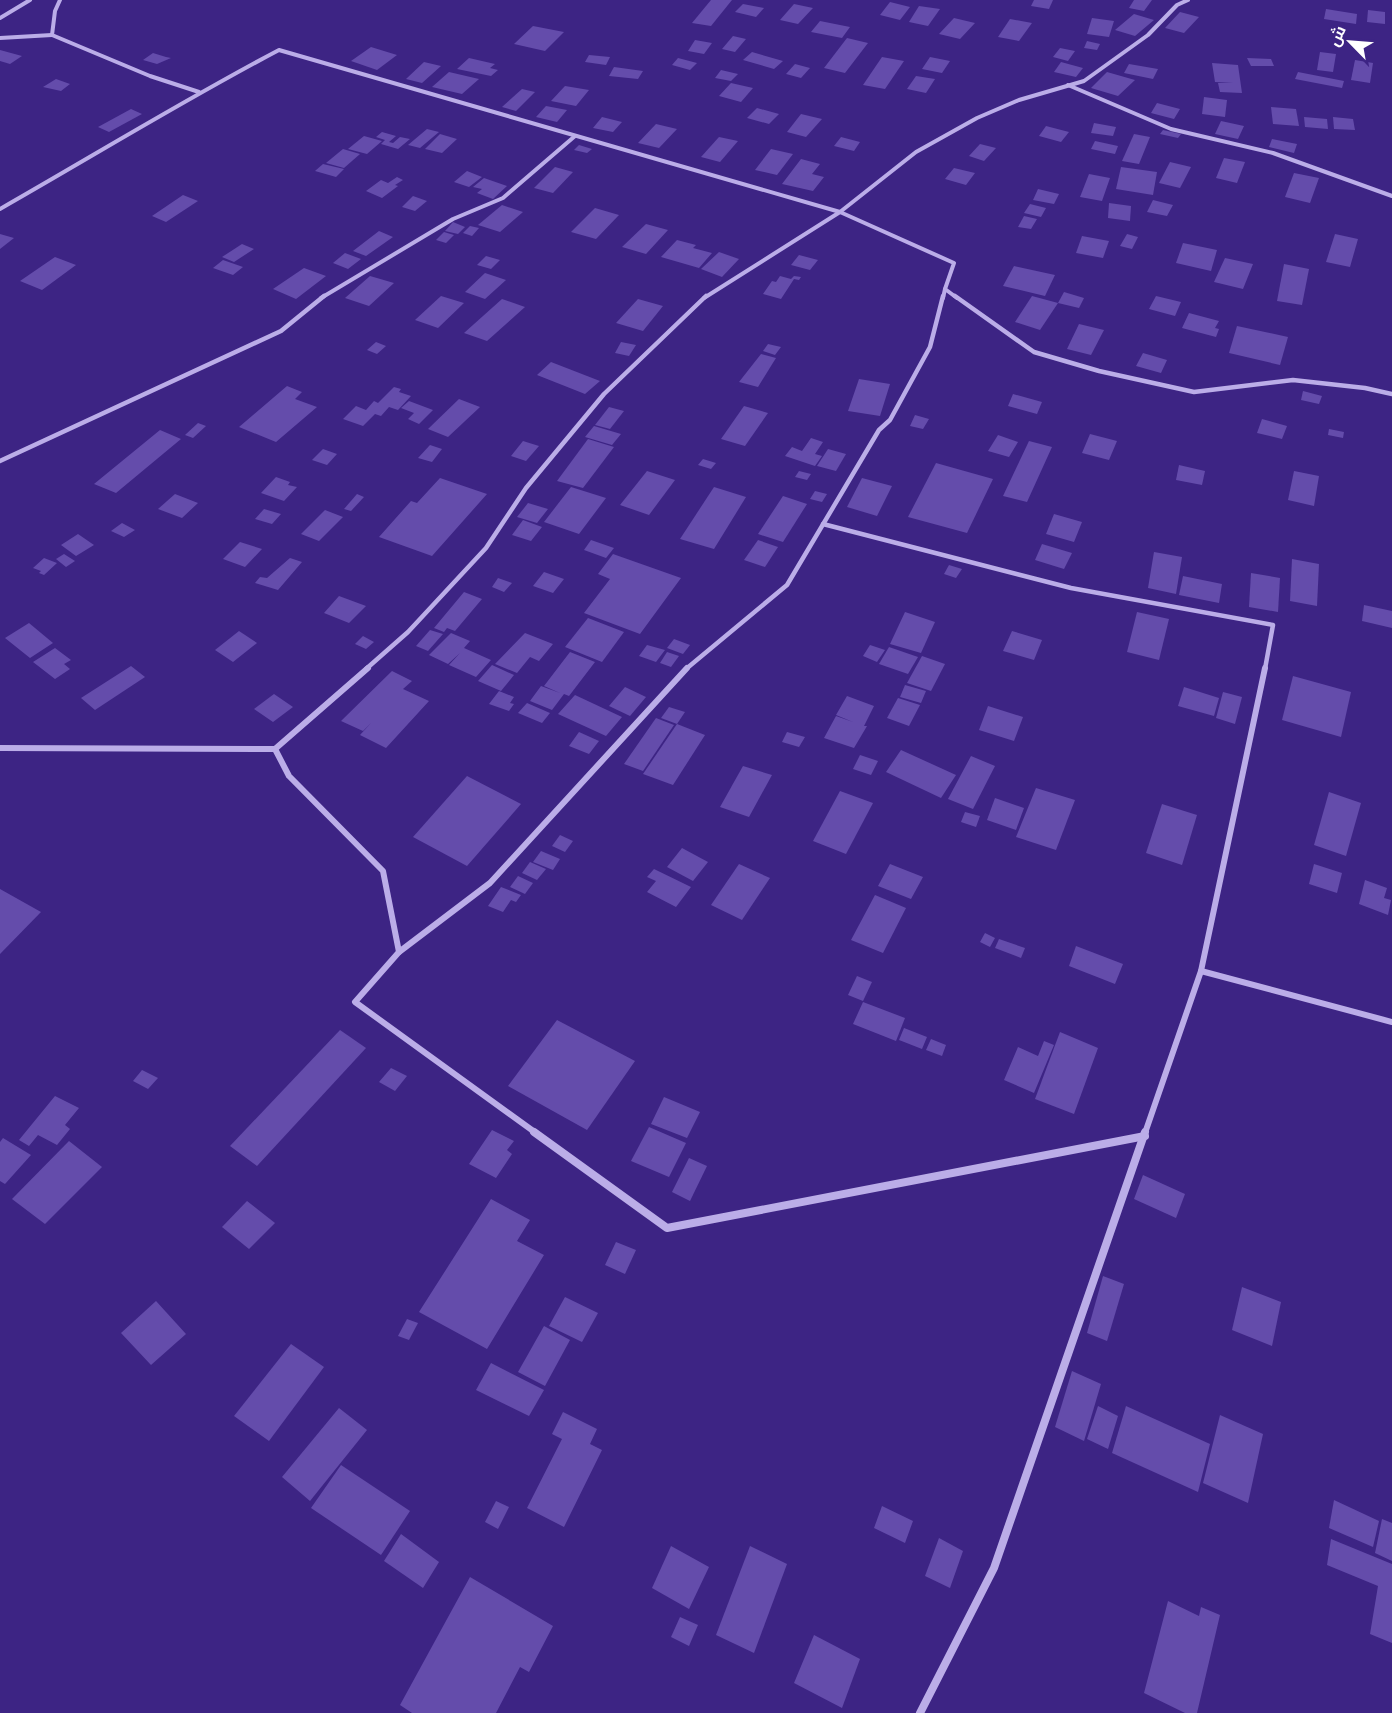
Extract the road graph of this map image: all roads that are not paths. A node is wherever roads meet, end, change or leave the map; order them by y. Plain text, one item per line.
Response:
1 (30, 0) edge
2 (60, 0) edge
3 (1188, 0) edge
4 (0, 18) edge
5 (52, 35) junction
6 (0, 38) edge
7 (1067, 85) junction
8 (200, 92) junction
9 (576, 136) junction
10 (1392, 196) edge
11 (0, 209) edge
12 (840, 213) junction
13 (945, 289) junction
14 (1392, 394) edge
15 (0, 461) edge
16 (823, 524) junction
17 (0, 748) edge
18 (275, 749) junction
19 (399, 952) junction
20 (1200, 971) junction
21 (1392, 1022) edge
22 (1145, 1136) junction
23 (920, 1713) edge

1 - 4 street
2 - 5 street
3 - 7 street
5 - 6 street
5 - 8 street
7 - 10 street
7 - 12 street
8 - 9 street
8 - 11 street
9 - 12 street
9 - 15 street
12 - 13 street
12 - 18 street
13 - 14 street
13 - 16 street
16 - 19 street
16 - 20 street
17 - 18 street
18 - 19 street
19 - 22 street
20 - 21 street
20 - 22 street
22 - 23 street

